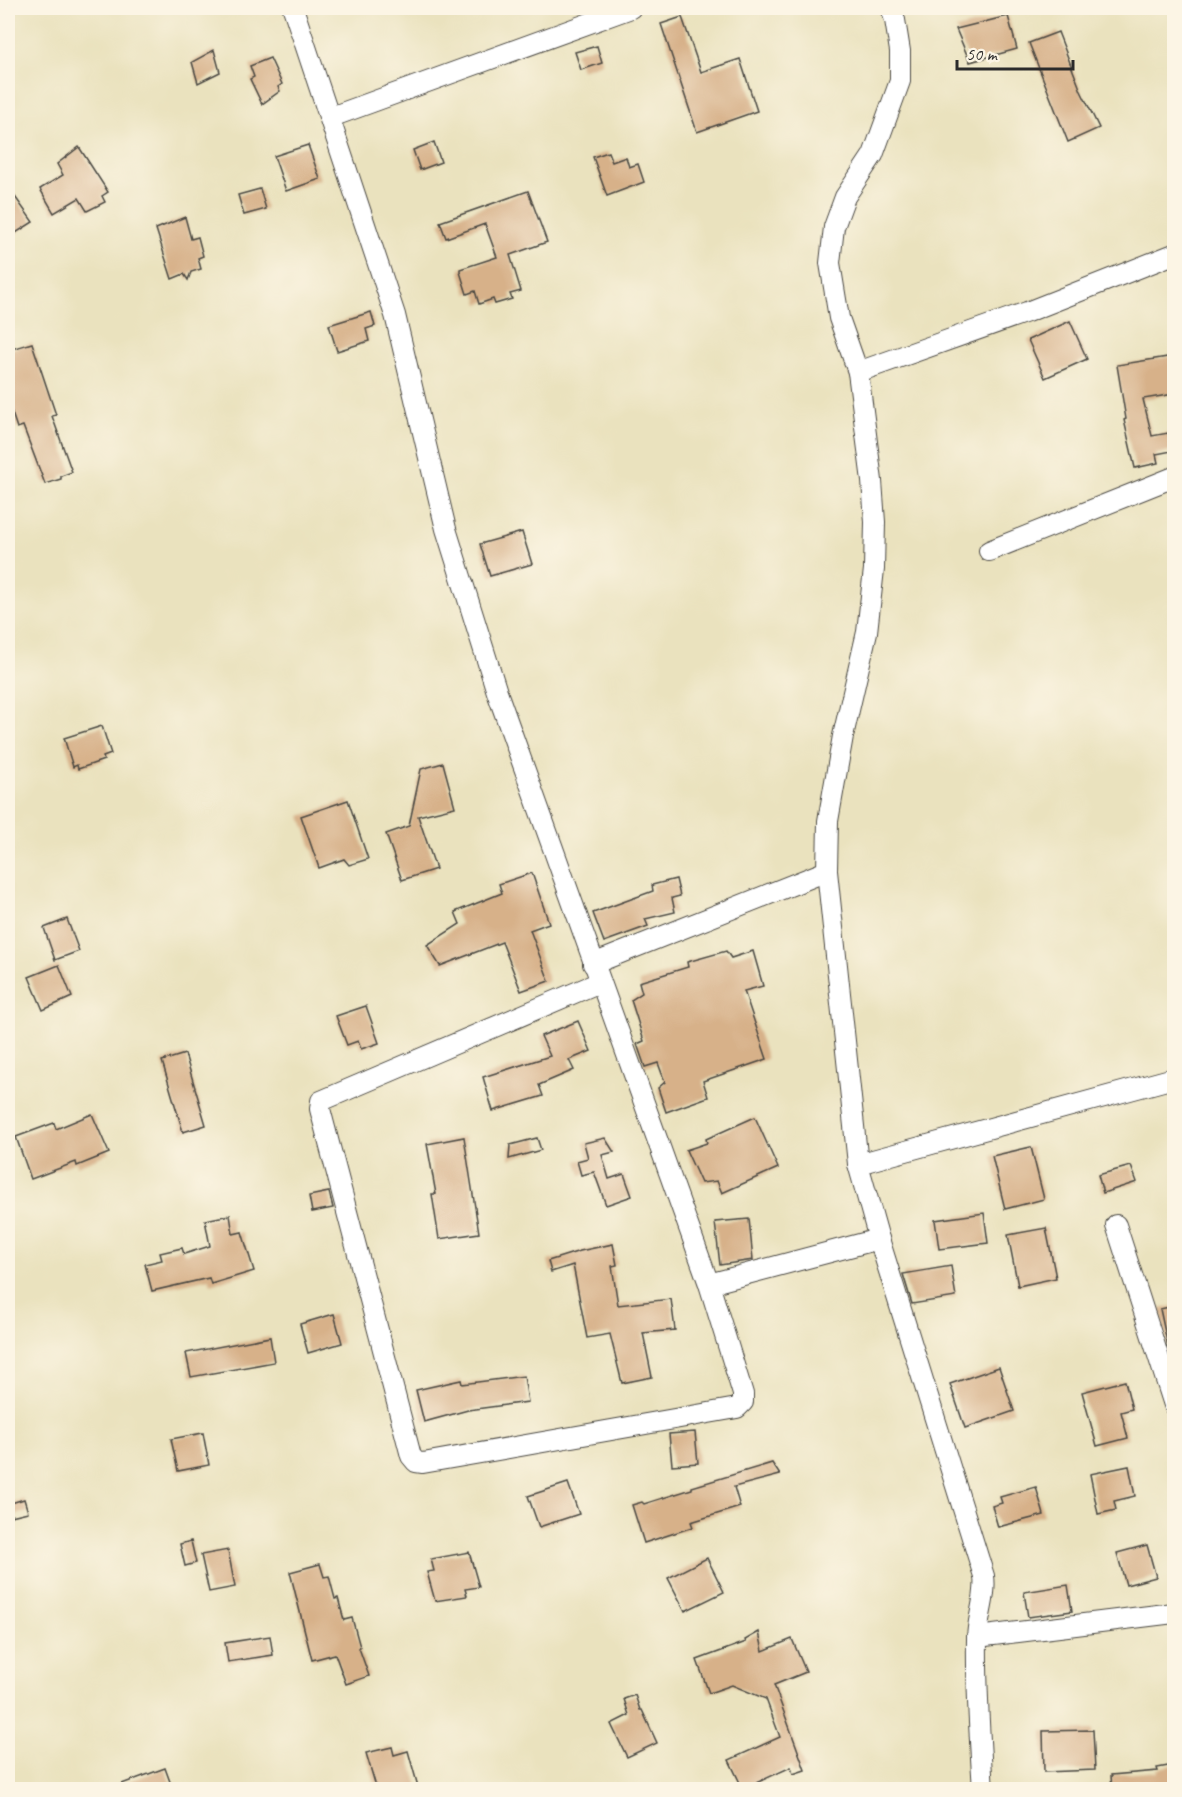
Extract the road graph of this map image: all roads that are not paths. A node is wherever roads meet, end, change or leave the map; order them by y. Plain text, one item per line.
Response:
1 (293, 8) edge
2 (630, 8) edge
3 (891, 8) edge
4 (331, 117) junction
5 (1174, 254) edge
6 (858, 372) junction
7 (1174, 477) edge
8 (989, 551) dead end
9 (826, 871) junction
10 (597, 973) junction
11 (1174, 1078) edge
12 (858, 1164) junction
13 (1116, 1225) dead end
14 (879, 1239) junction
15 (709, 1284) junction
16 (1174, 1405) edge
17 (1174, 1613) edge
18 (977, 1637) junction
19 (983, 1790) edge

1 - 4 street
2 - 4 street
3 - 6 street
4 - 10 street
5 - 6 street
6 - 9 street
7 - 8 street
9 - 10 street
9 - 12 street
10 - 15 street
10 - 15 street
11 - 12 street
12 - 14 street
13 - 16 street
14 - 15 street
14 - 18 street
17 - 18 street
18 - 19 street

